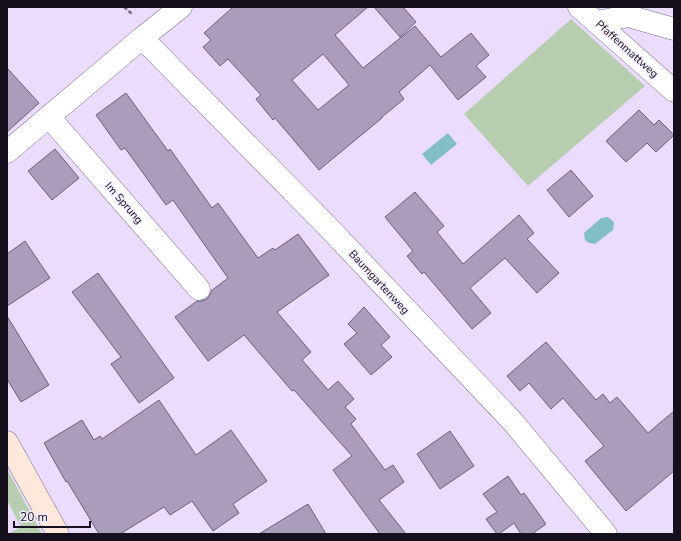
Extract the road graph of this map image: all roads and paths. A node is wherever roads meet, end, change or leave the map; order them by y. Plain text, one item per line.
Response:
1 (181, 7) edge
2 (579, 7) edge
3 (597, 22) junction
4 (674, 29) edge
5 (142, 38) junction
6 (674, 91) edge
7 (49, 117) junction
8 (7, 152) edge
9 (199, 289) dead end
10 (7, 442) edge
11 (58, 534) edge
12 (606, 534) edge

1 - 5 street
2 - 3 street, Pfaffenmattweg
3 - 4 street
3 - 6 street, Pfaffenmattweg
5 - 7 street
5 - 12 street, Baumgartenweg
7 - 8 street
7 - 9 street, Im Sprung
10 - 11 street

